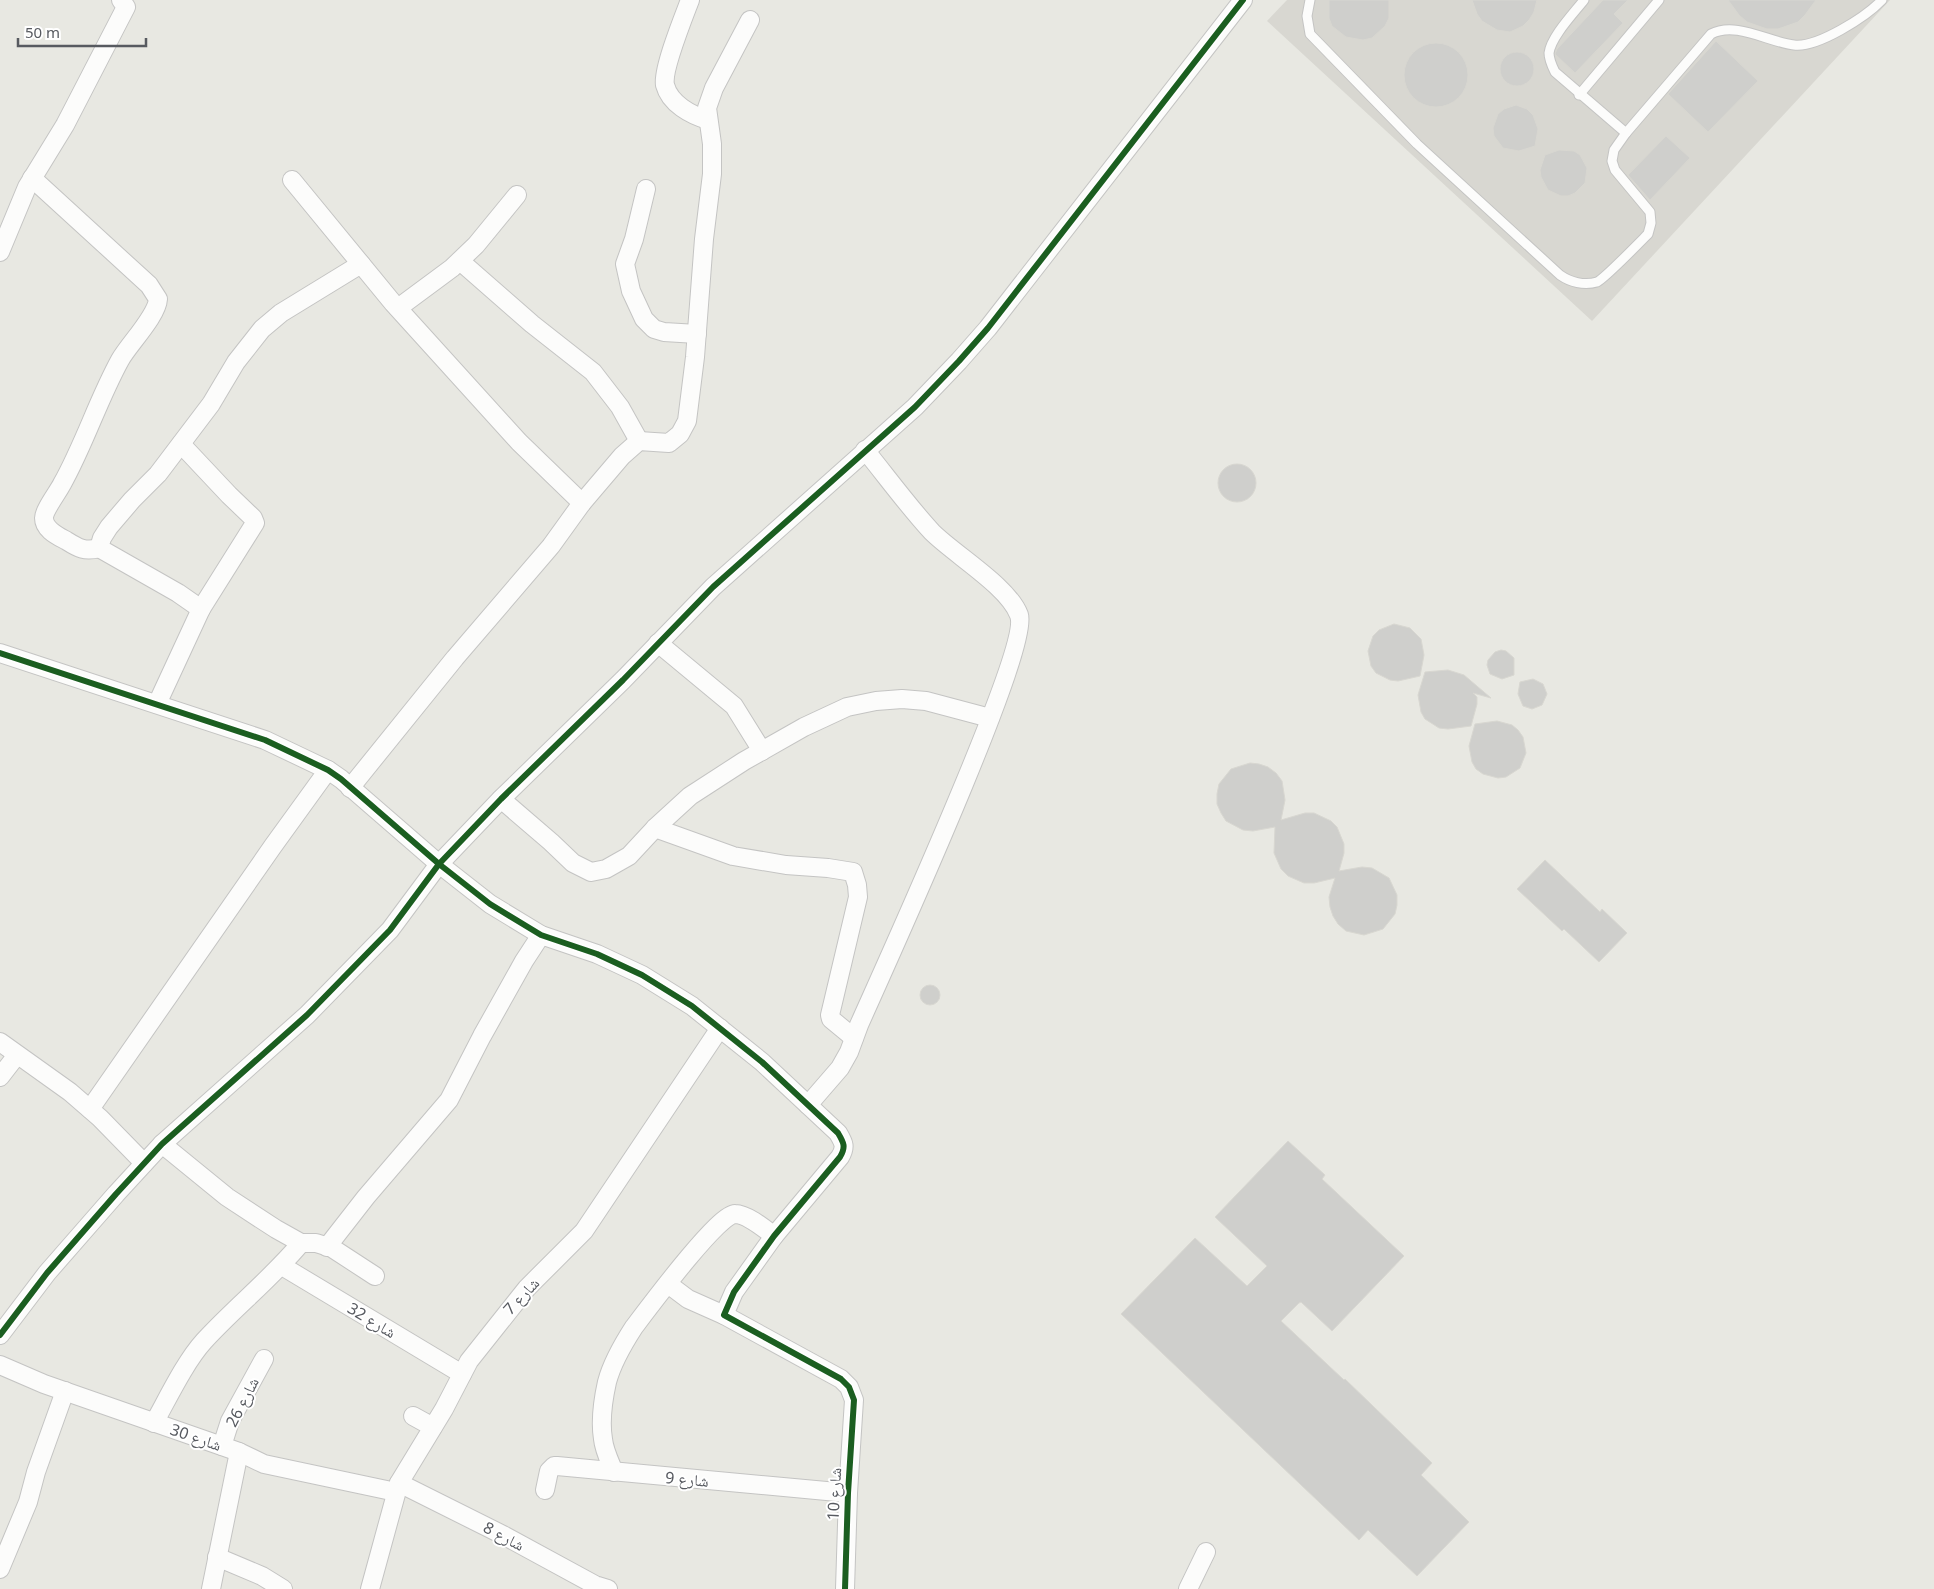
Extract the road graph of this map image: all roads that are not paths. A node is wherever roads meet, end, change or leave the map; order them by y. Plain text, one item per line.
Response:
1 (121, 0) edge
2 (690, 0) edge
3 (1243, 0) edge
4 (1310, 0) edge
5 (1584, 0) edge
6 (1659, 0) edge
7 (1882, 0) edge
8 (750, 20) dead end
9 (1579, 95) junction
10 (708, 120) junction
11 (1626, 133) junction
12 (32, 178) junction
13 (292, 180) dead end
14 (646, 189) dead end
15 (517, 195) dead end
16 (0, 252) edge
17 (460, 261) junction
18 (361, 264) junction
19 (398, 308) junction
20 (697, 334) junction
21 (639, 442) junction
22 (181, 444) junction
23 (865, 450) junction
24 (582, 503) junction
25 (98, 548) junction
26 (201, 610) junction
27 (658, 643) junction
28 (0, 653) edge
29 (157, 704) junction
30 (990, 718) junction
31 (762, 751) junction
32 (328, 770) junction
33 (350, 788) junction
34 (501, 799) junction
35 (655, 828) junction
36 (439, 864) junction
37 (541, 935) junction
38 (720, 1028) junction
39 (854, 1038) junction
40 (0, 1042) edge
41 (18, 1055) junction
42 (0, 1077) edge
43 (808, 1105) junction
44 (90, 1109) junction
45 (162, 1144) junction
46 (144, 1163) junction
47 (774, 1236) junction
48 (301, 1243) junction
49 (327, 1247) junction
50 (282, 1266) junction
51 (375, 1276) dead end
52 (668, 1284) junction
53 (724, 1315) junction
54 (0, 1335) edge
55 (264, 1360) dead end
56 (0, 1365) edge
57 (462, 1374) junction
58 (65, 1391) junction
59 (413, 1416) dead end
60 (154, 1422) junction
61 (433, 1427) junction
62 (222, 1446) junction
63 (239, 1452) junction
64 (614, 1472) junction
65 (398, 1487) junction
66 (545, 1490) dead end
67 (848, 1493) junction
68 (1206, 1552) dead end
69 (217, 1557) junction
70 (0, 1569) edge
71 (211, 1589) edge
72 (282, 1589) edge
73 (370, 1589) edge
74 (608, 1589) edge
75 (845, 1589) edge
76 (1188, 1589) edge

1 - 12 street
2 - 10 street
3 - 23 street
4 - 11 lane
5 - 9 lane
6 - 9 lane
7 - 11 lane
8 - 10 street
9 - 11 lane
10 - 20 street
12 - 16 street
12 - 25 street
13 - 18 street
14 - 20 street
15 - 17 street
17 - 19 street
17 - 21 street
18 - 19 street
18 - 22 street
19 - 24 street
20 - 21 street
21 - 24 street
22 - 25 street
22 - 26 street
23 - 27 street
23 - 30 street
24 - 33 street
25 - 26 street
26 - 29 street
27 - 31 street
27 - 34 street
28 - 29 street
29 - 32 street
30 - 31 street
30 - 39 street
31 - 35 street
32 - 33 street
32 - 44 street
33 - 36 street
34 - 35 street
34 - 36 street
35 - 39 street
36 - 37 street
36 - 45 street
37 - 38 street
37 - 49 street
38 - 43 street
38 - 57 street, شارع 7
39 - 43 street
40 - 41 street
41 - 42 street
41 - 44 street
43 - 47 street
44 - 46 street
45 - 46 street
45 - 48 street
46 - 54 street
47 - 52 street
47 - 53 street
48 - 49 street
48 - 50 street
49 - 51 street
50 - 57 street, شارع 32
50 - 60 street
52 - 53 street
52 - 64 street
53 - 67 street, شارع 10
55 - 62 street, شارع 26
56 - 58 street, شارع 30
57 - 61 street, شارع 7
58 - 60 street, شارع 30
58 - 70 street
59 - 61 street
60 - 62 street, شارع 30
61 - 65 street, شارع 7
62 - 63 street, شارع 30
63 - 65 street, شارع 30
63 - 69 street
64 - 66 street, شارع 9
64 - 67 street, شارع 9
65 - 73 street, شارع 7
65 - 74 street, شارع 8
67 - 75 street, شارع 10
68 - 76 street
69 - 71 street
69 - 72 street

